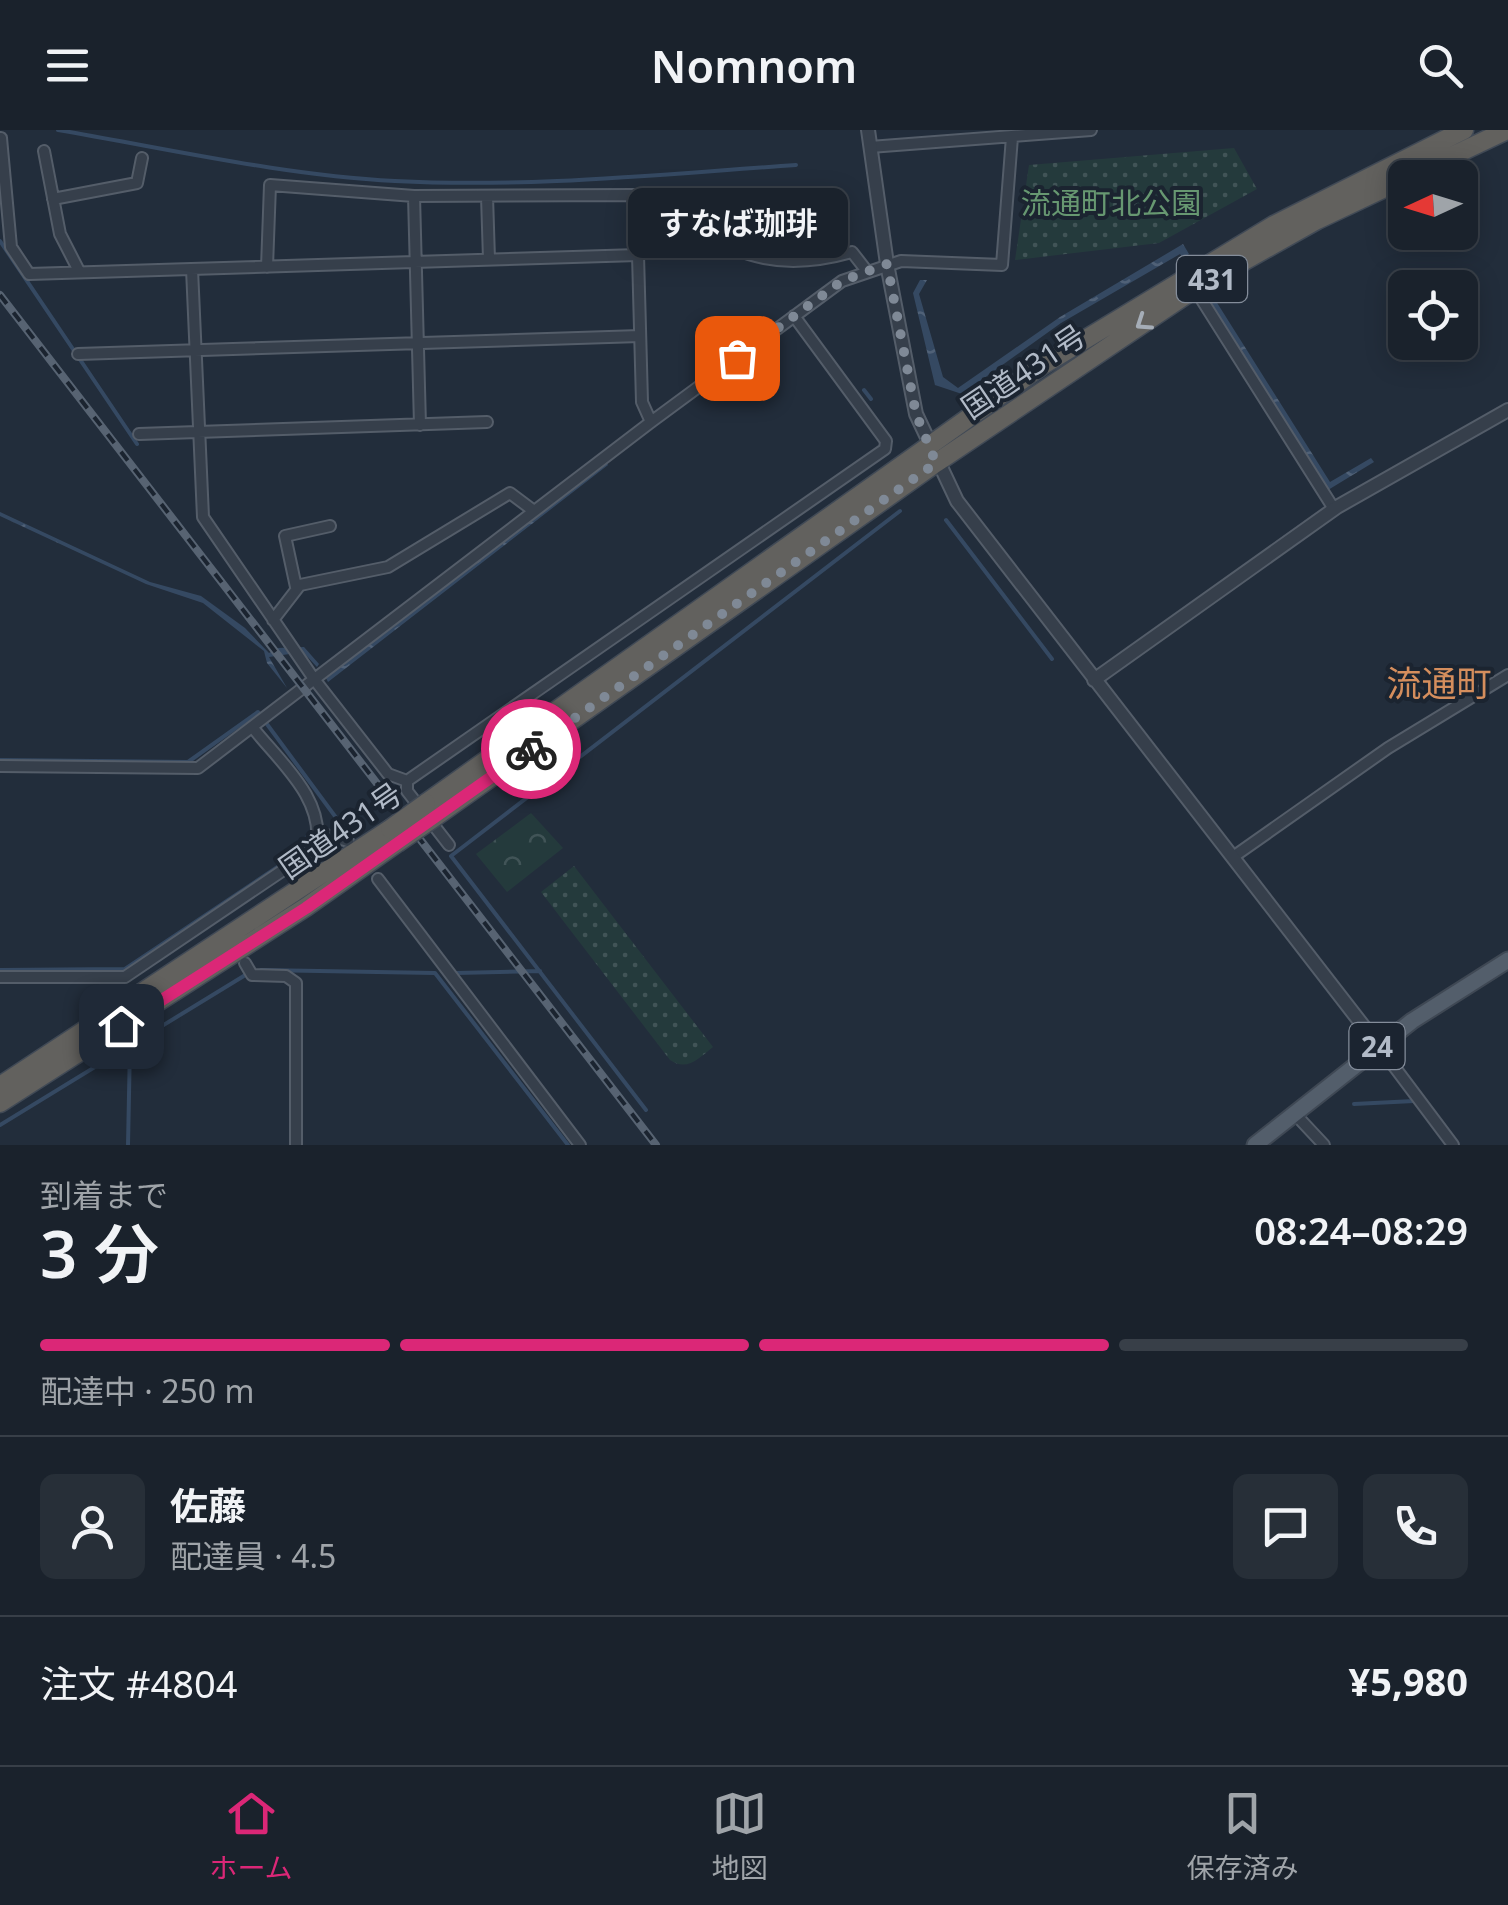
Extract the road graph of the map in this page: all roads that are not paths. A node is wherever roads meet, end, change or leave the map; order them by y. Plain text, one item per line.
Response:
1 (1091, 130) edge
2 (1464, 130) edge
3 (1507, 130) edge
4 (1012, 137) junction
5 (1, 138) edge
6 (869, 139) edge
7 (44, 152) dead end
8 (142, 158) dead end
9 (414, 196) junction
10 (487, 196) junction
11 (53, 199) junction
12 (641, 206) junction
13 (638, 255) junction
14 (489, 259) junction
15 (416, 260) junction
16 (887, 264) junction
17 (267, 267) junction
18 (192, 268) junction
19 (866, 270) junction
20 (79, 271) junction
21 (1202, 300) dead end
22 (794, 316) junction
23 (640, 336) junction
24 (418, 343) junction
25 (196, 350) junction
26 (78, 354) dead end
27 (1508, 410) edge
28 (487, 422) dead end
29 (650, 422) junction
30 (420, 425) junction
31 (198, 432) junction
32 (139, 434) dead end
33 (932, 455) junction
34 (1334, 509) junction
35 (534, 511) junction
36 (330, 526) dead end
37 (296, 587) junction
38 (273, 620) junction
39 (1508, 676) edge
40 (314, 679) junction
41 (1094, 680) junction
42 (253, 728) junction
43 (0, 766) edge
44 (407, 781) junction
45 (319, 833) junction
46 (393, 836) junction
47 (348, 841) dead end
48 (449, 845) dead end
49 (1232, 857) junction
50 (378, 879) dead end
51 (1508, 960) edge
52 (245, 964) dead end
53 (0, 978) edge
54 (1378, 1045) junction
55 (0, 1086) edge
56 (0, 1103) edge
57 (1295, 1114) junction
58 (296, 1145) edge
59 (580, 1145) edge
60 (1255, 1145) edge
61 (1324, 1145) edge
62 (1453, 1145) edge

1 - 4 street
2 - 33 highway, 国道431号 / 431
3 -> 33 highway, 国道431号 / 431
4 - 6 street
4 - 16 street
5 - 20 street
6 - 16 street
7 - 11 street
8 - 11 street
9 - 10 street
9 - 15 street
9 - 17 street
10 - 12 street
10 - 14 street
11 - 20 street
12 - 13 street
12 - 19 street
13 - 14 street
13 - 23 street
14 - 15 street
15 - 17 street
15 - 24 street
16 - 19 street
16 - 33 street
17 - 18 street
18 - 20 street
18 - 25 street
19 - 22 street
21 - 34 street
22 - 29 street
22 - 44 street
23 - 24 street
23 - 29 street
24 - 25 street
24 - 30 street
25 - 26 street
25 - 31 street
27 - 34 street
28 - 30 street
29 - 35 street
30 - 31 street
31 - 32 street
31 - 38 street
33 - 41 street
33 - 46 highway, 国道431号 / 431, bridge
34 - 41 street
35 - 37 street
35 - 40 street
36 - 37 street
37 - 38 street
38 - 40 street
39 - 49 street
40 - 42 street
40 - 44 street
41 - 49 street
42 - 43 street
42 - 45 street
44 - 48 street
45 - 47 street
45 - 53 street
46 - 55 highway, 国道431号 / 431
46 - 56 highway, 国道431号 / 431
49 - 54 street
50 - 59 street
51 - 54 main road, 24
52 - 58 street
54 - 57 main road, 24
54 - 62 street
57 - 60 main road, 24
57 - 61 street

